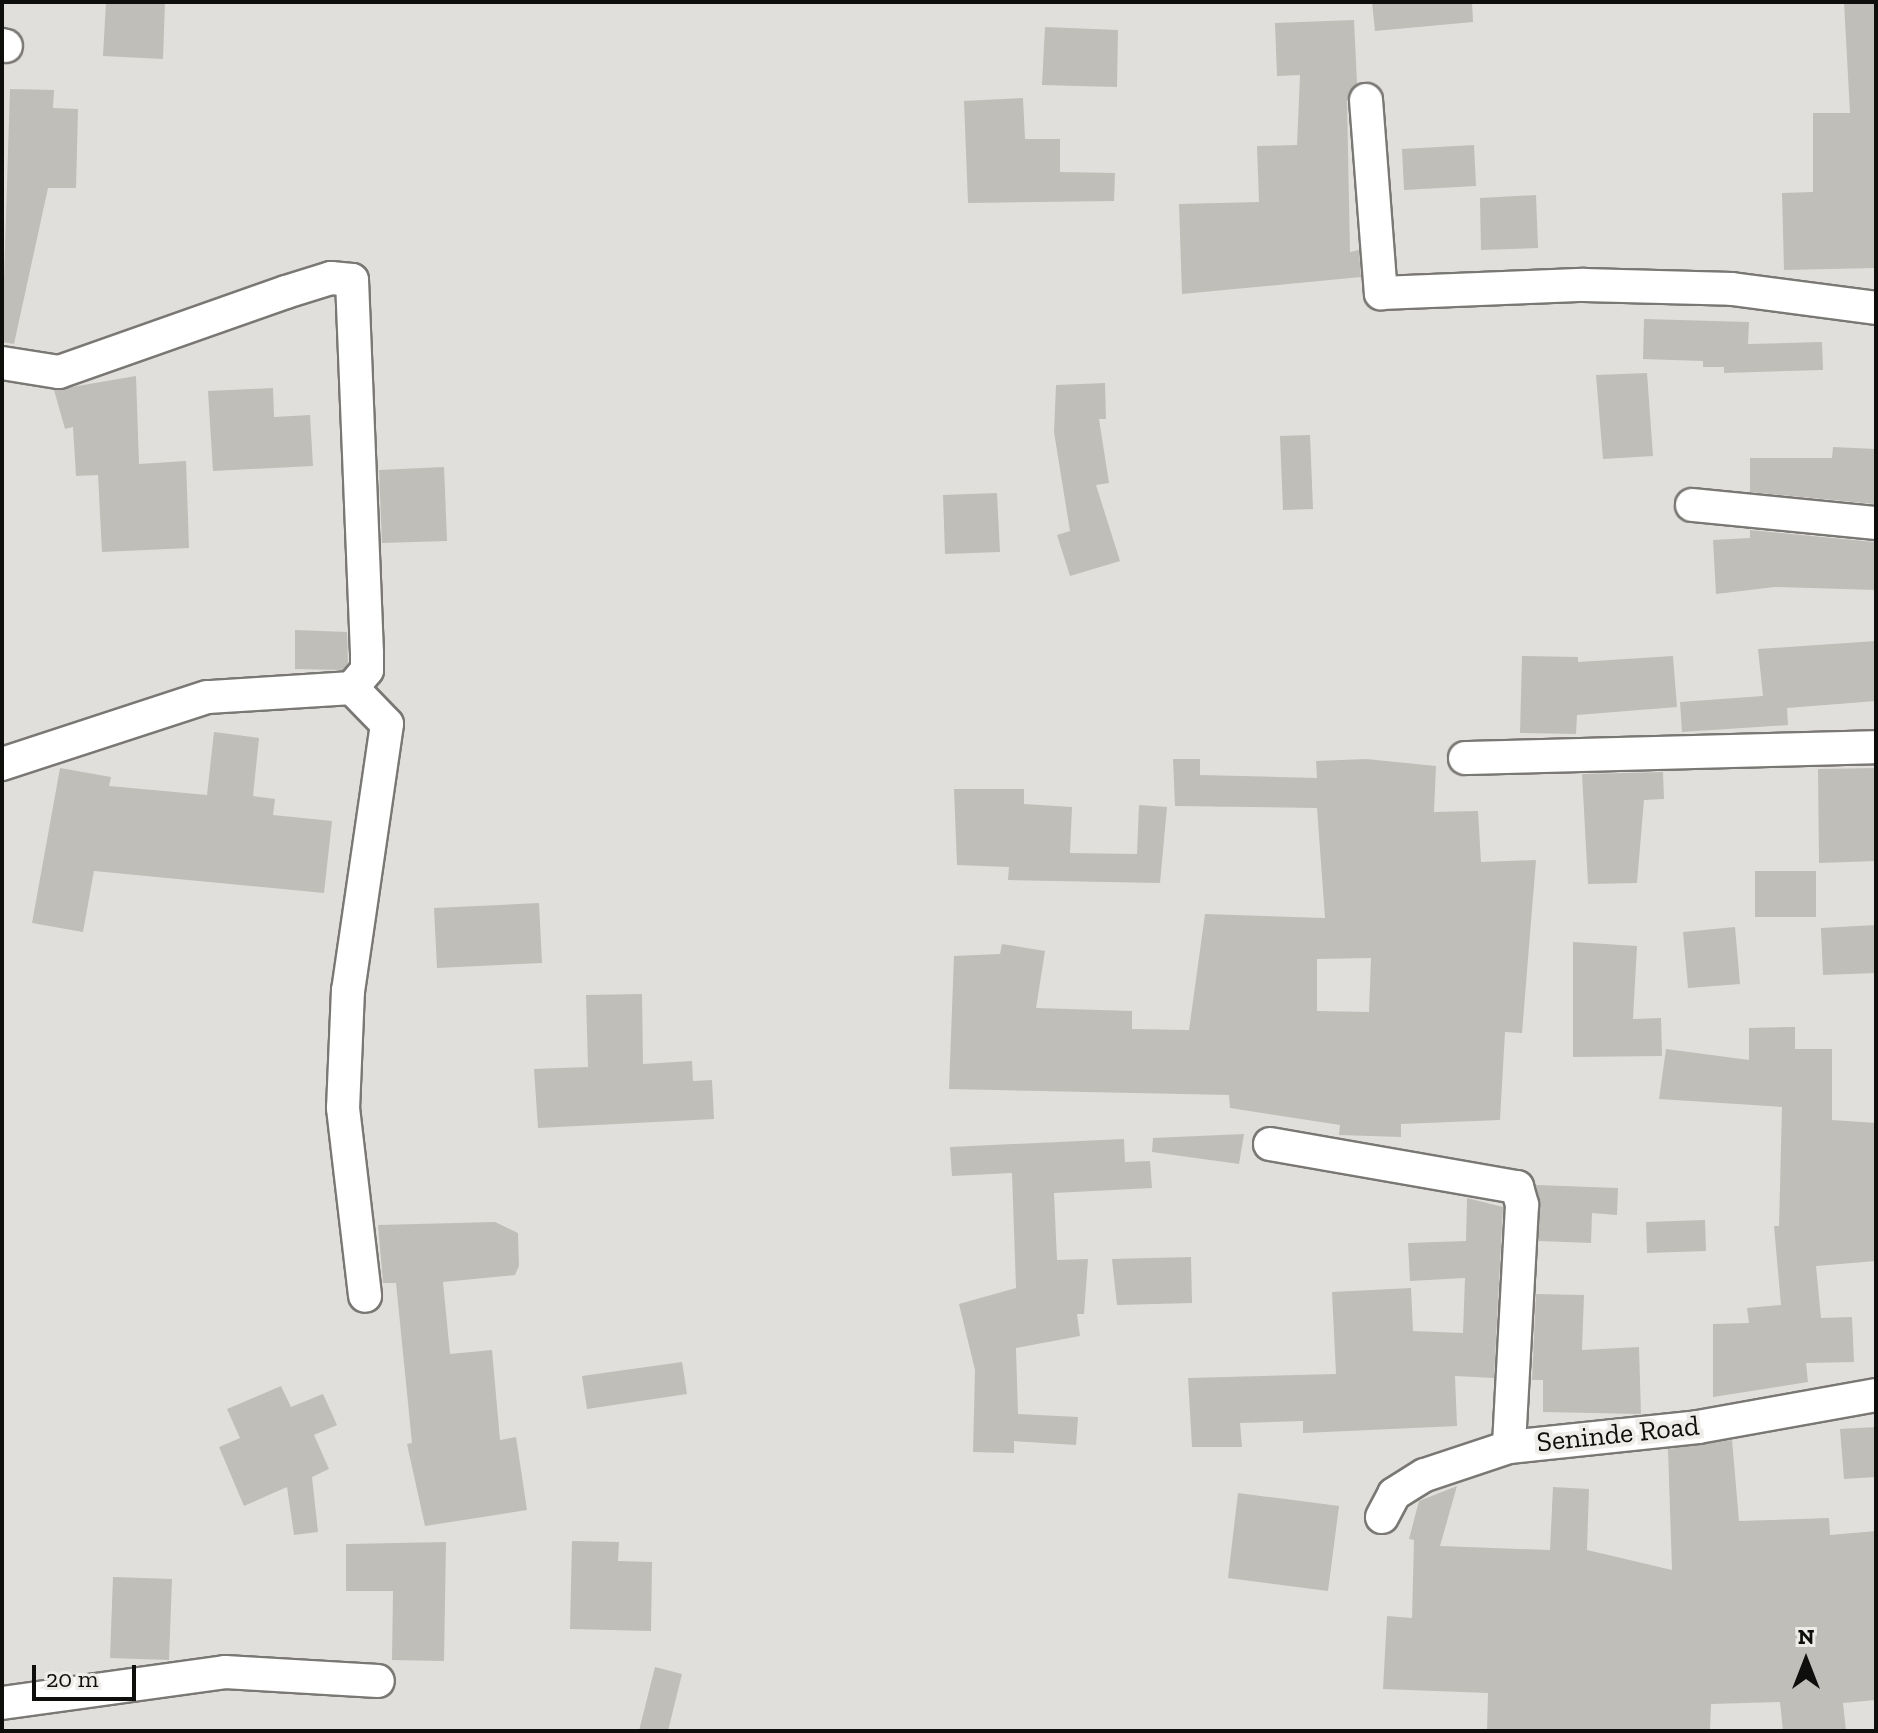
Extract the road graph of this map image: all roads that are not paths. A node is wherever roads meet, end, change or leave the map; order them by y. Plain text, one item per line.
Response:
1 (1366, 100) dead end
2 (1876, 308) edge
3 (2, 363) edge
4 (1692, 505) dead end
5 (1876, 523) edge
6 (352, 688) junction
7 (1876, 747) edge
8 (1465, 758) dead end
9 (2, 764) edge
10 (1270, 1144) dead end
11 (365, 1296) dead end
12 (1876, 1395) edge
13 (1509, 1447) junction
14 (1382, 1517) dead end
15 (378, 1681) dead end
16 (2, 1703) edge

1 - 2 street
3 - 6 street
4 - 5 street
6 - 9 street
6 - 11 street
7 - 8 street
10 - 13 street
12 - 13 street, Seninde Road
13 - 14 street, Seninde Road
15 - 16 street

